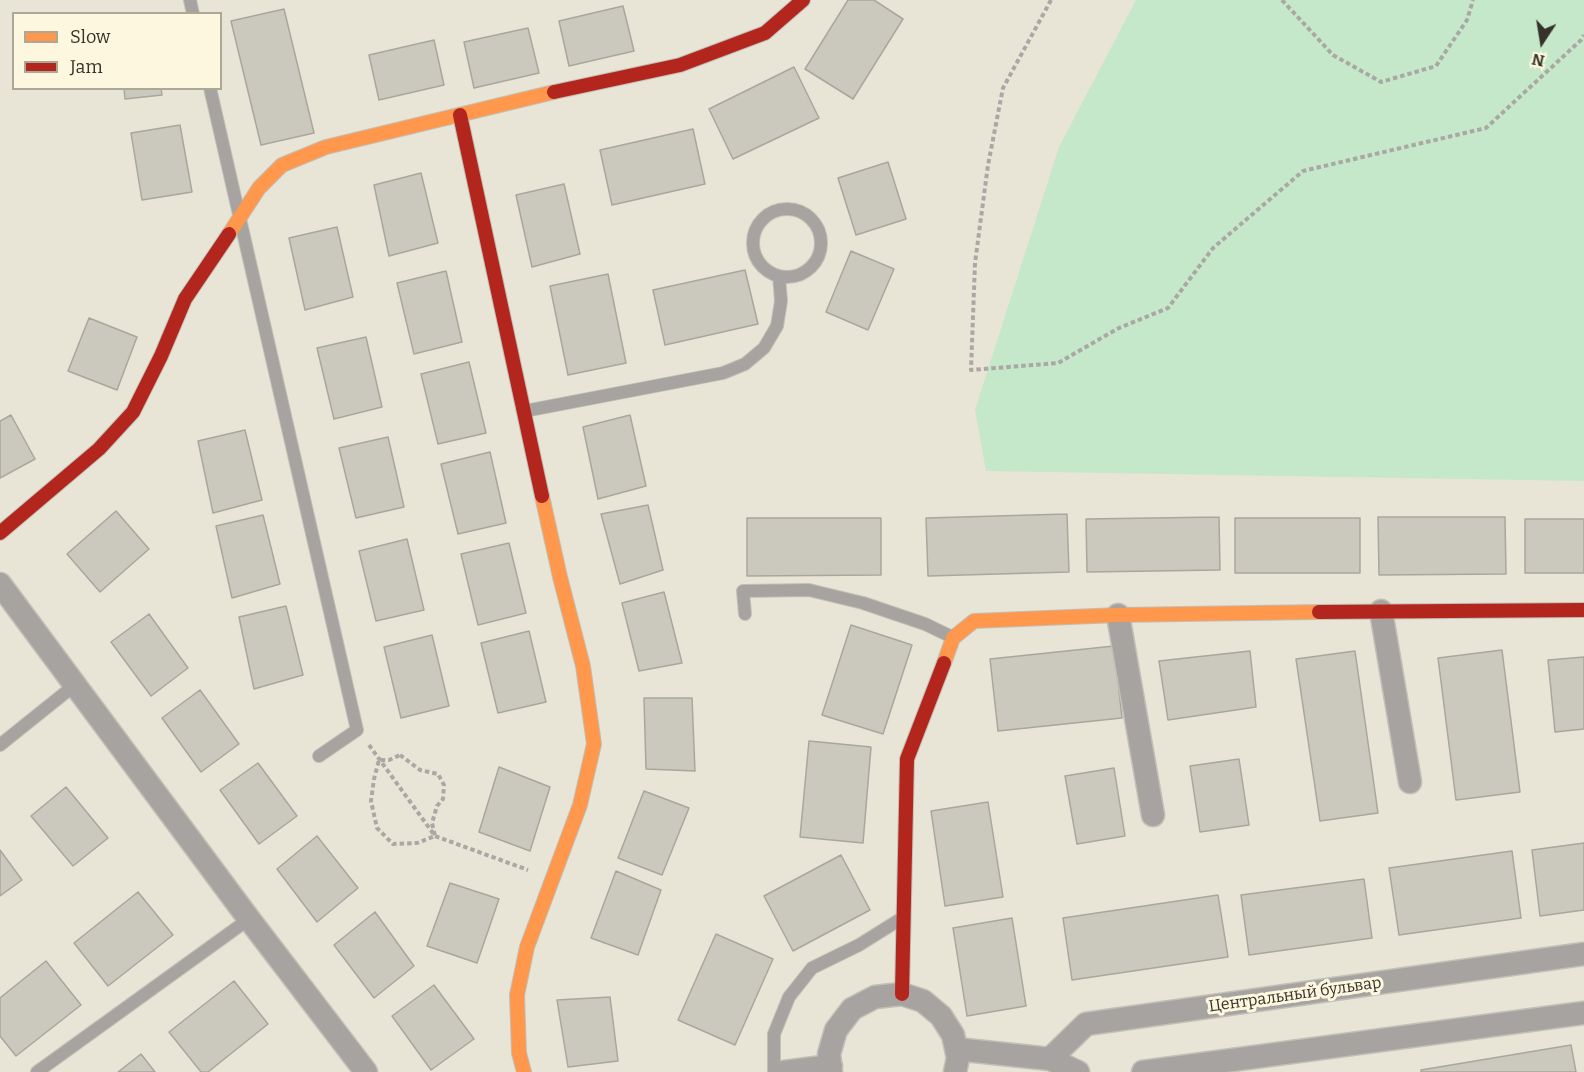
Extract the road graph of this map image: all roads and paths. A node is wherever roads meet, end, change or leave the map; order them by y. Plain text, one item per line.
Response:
1 (804, 0) edge
2 (1051, 0) edge
3 (1282, 0) edge
4 (1473, 0) edge
5 (1584, 35) edge
6 (210, 90) edge
7 (460, 115) junction
8 (239, 217) junction
9 (779, 276) junction
10 (523, 411) junction
11 (0, 533) edge
12 (0, 585) edge
13 (1381, 610) junction
14 (1584, 610) edge
15 (745, 614) dead end
16 (1118, 615) junction
17 (953, 638) junction
18 (76, 684) junction
19 (357, 730) junction
20 (0, 745) edge
21 (319, 756) dead end
22 (379, 760) junction
23 (1410, 783) dead end
24 (1153, 815) dead end
25 (435, 836) junction
26 (552, 879) junction
27 (903, 918) junction
28 (249, 919) junction
29 (1584, 954) edge
30 (902, 994) junction
31 (1584, 1013) edge
32 (956, 1049) junction
33 (1050, 1059) junction
34 (831, 1069) edge
35 (37, 1072) edge
36 (366, 1072) edge
37 (524, 1072) edge
38 (774, 1072) edge
39 (784, 1072) edge
40 (955, 1072) edge
41 (1078, 1072) edge
42 (1143, 1072) edge

1 - 7 street
2 - 5 path
3 - 4 path
6 - 8 lane
7 - 8 street
7 - 10 street
8 - 11 street
8 - 19 lane
9 - 9 lane
9 - 10 lane
10 - 26 street
12 - 18 street
13 - 14 street
13 - 16 street
13 - 23 street
15 - 17 lane
16 - 17 street
16 - 24 street
17 - 27 street
18 - 20 lane
18 - 28 street
19 - 21 lane
19 - 22 path
22 - 25 path
22 - 25 path
22 - 25 path
25 - 26 path
26 - 37 street
27 - 30 street
27 - 38 lane
28 - 35 lane
28 - 36 street
29 - 33 street, Центральный бульвар
30 - 32 street
30 - 34 street
31 - 42 street
32 - 33 street
32 - 40 street
33 - 41 street
34 - 39 street

